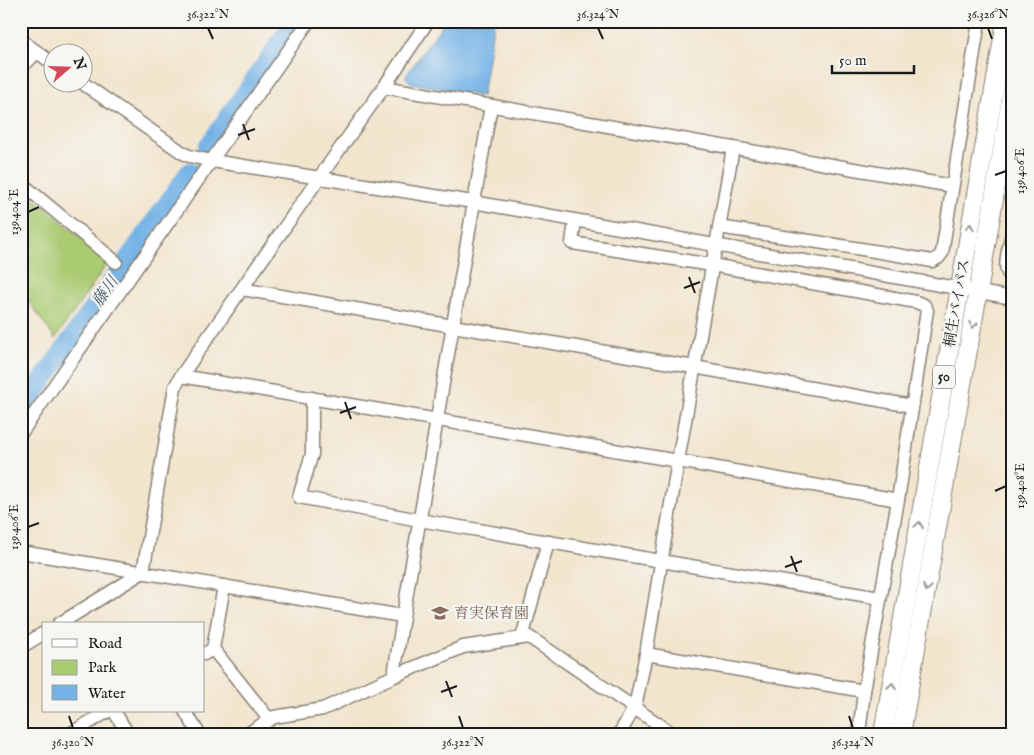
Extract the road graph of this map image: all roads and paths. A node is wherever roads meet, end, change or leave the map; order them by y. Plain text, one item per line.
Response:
1 (308, 21) edge
2 (428, 21) edge
3 (979, 21) edge
4 (1006, 21) edge
5 (21, 40) edge
6 (37, 52) junction
7 (42, 56) edge
8 (21, 68) edge
9 (384, 87) junction
10 (1013, 87) edge
11 (92, 90) edge
12 (491, 106) junction
13 (733, 148) junction
14 (212, 161) junction
15 (319, 178) junction
16 (21, 184) edge
17 (952, 186) junction
18 (473, 202) junction
19 (575, 221) junction
20 (719, 227) junction
21 (1013, 229) edge
22 (716, 245) junction
23 (116, 262) dead end
24 (712, 265) junction
25 (1013, 278) edge
26 (242, 288) junction
27 (959, 288) junction
28 (978, 291) junction
29 (1013, 298) edge
30 (453, 326) junction
31 (694, 367) junction
32 (181, 376) junction
33 (312, 398) junction
34 (912, 406) junction
35 (437, 420) junction
36 (21, 433) edge
37 (678, 461) junction
38 (898, 500) junction
39 (419, 520) junction
40 (548, 542) junction
41 (21, 552) edge
42 (661, 562) junction
43 (143, 572) junction
44 (224, 586) junction
45 (880, 598) junction
46 (402, 616) junction
47 (62, 622) edge
48 (42, 634) edge
49 (522, 638) junction
50 (21, 647) edge
51 (208, 651) edge
52 (646, 654) junction
53 (394, 676) junction
54 (864, 691) junction
55 (635, 707) junction
56 (106, 712) edge
57 (115, 712) edge
58 (186, 712) edge
59 (269, 719) junction
60 (70, 734) edge
61 (128, 734) edge
62 (199, 734) edge
63 (247, 734) edge
64 (618, 734) edge
65 (673, 734) edge
66 (858, 734) edge
67 (883, 734) edge
68 (901, 734) edge

1 - 14 street
2 - 9 street
3 - 17 street
27 -> 4 highway, 桐生バイパス / 50
5 - 6 street
6 - 7 street
6 - 8 street
9 - 12 street
9 - 15 street
10 - 28 highway, 桐生バイパス / 50
11 - 14 street
12 - 13 street
12 - 18 street
13 - 17 street
13 - 20 street
14 - 15 street
14 - 36 street
15 - 18 street
15 - 26 street
16 - 23 street
17 - 20 street
18 - 19 street
18 - 30 street
19 - 22 street
19 - 24 street
20 - 22 street
21 - 25 street
22 - 24 street
22 - 27 street
24 - 31 street
24 - 34 street
26 - 30 street
26 - 32 street
27 - 28 street
67 -> 27 highway, 桐生バイパス / 50
28 - 29 street
28 -> 68 highway, 桐生バイパス / 50
30 - 31 street
30 - 35 street
31 - 34 street
31 - 37 street
32 - 33 street
32 - 43 street
33 - 35 street
33 - 39 street
34 - 38 street
35 - 37 street
35 - 39 street
37 - 38 street
37 - 42 street
38 - 45 street
39 - 40 street
39 - 46 street
40 - 42 street
40 - 49 street
41 - 43 street
42 - 45 street
42 - 52 street
43 - 44 street
43 - 47 street
44 - 46 street
44 - 51 street
45 - 54 street
46 - 53 street
48 - 50 street
49 - 53 street
49 - 55 street
51 - 59 street
52 - 54 street
52 - 55 street
53 - 59 street
54 - 66 street
55 - 64 street
55 - 65 street
56 - 60 street
57 - 61 street
58 - 62 street
59 - 63 street

